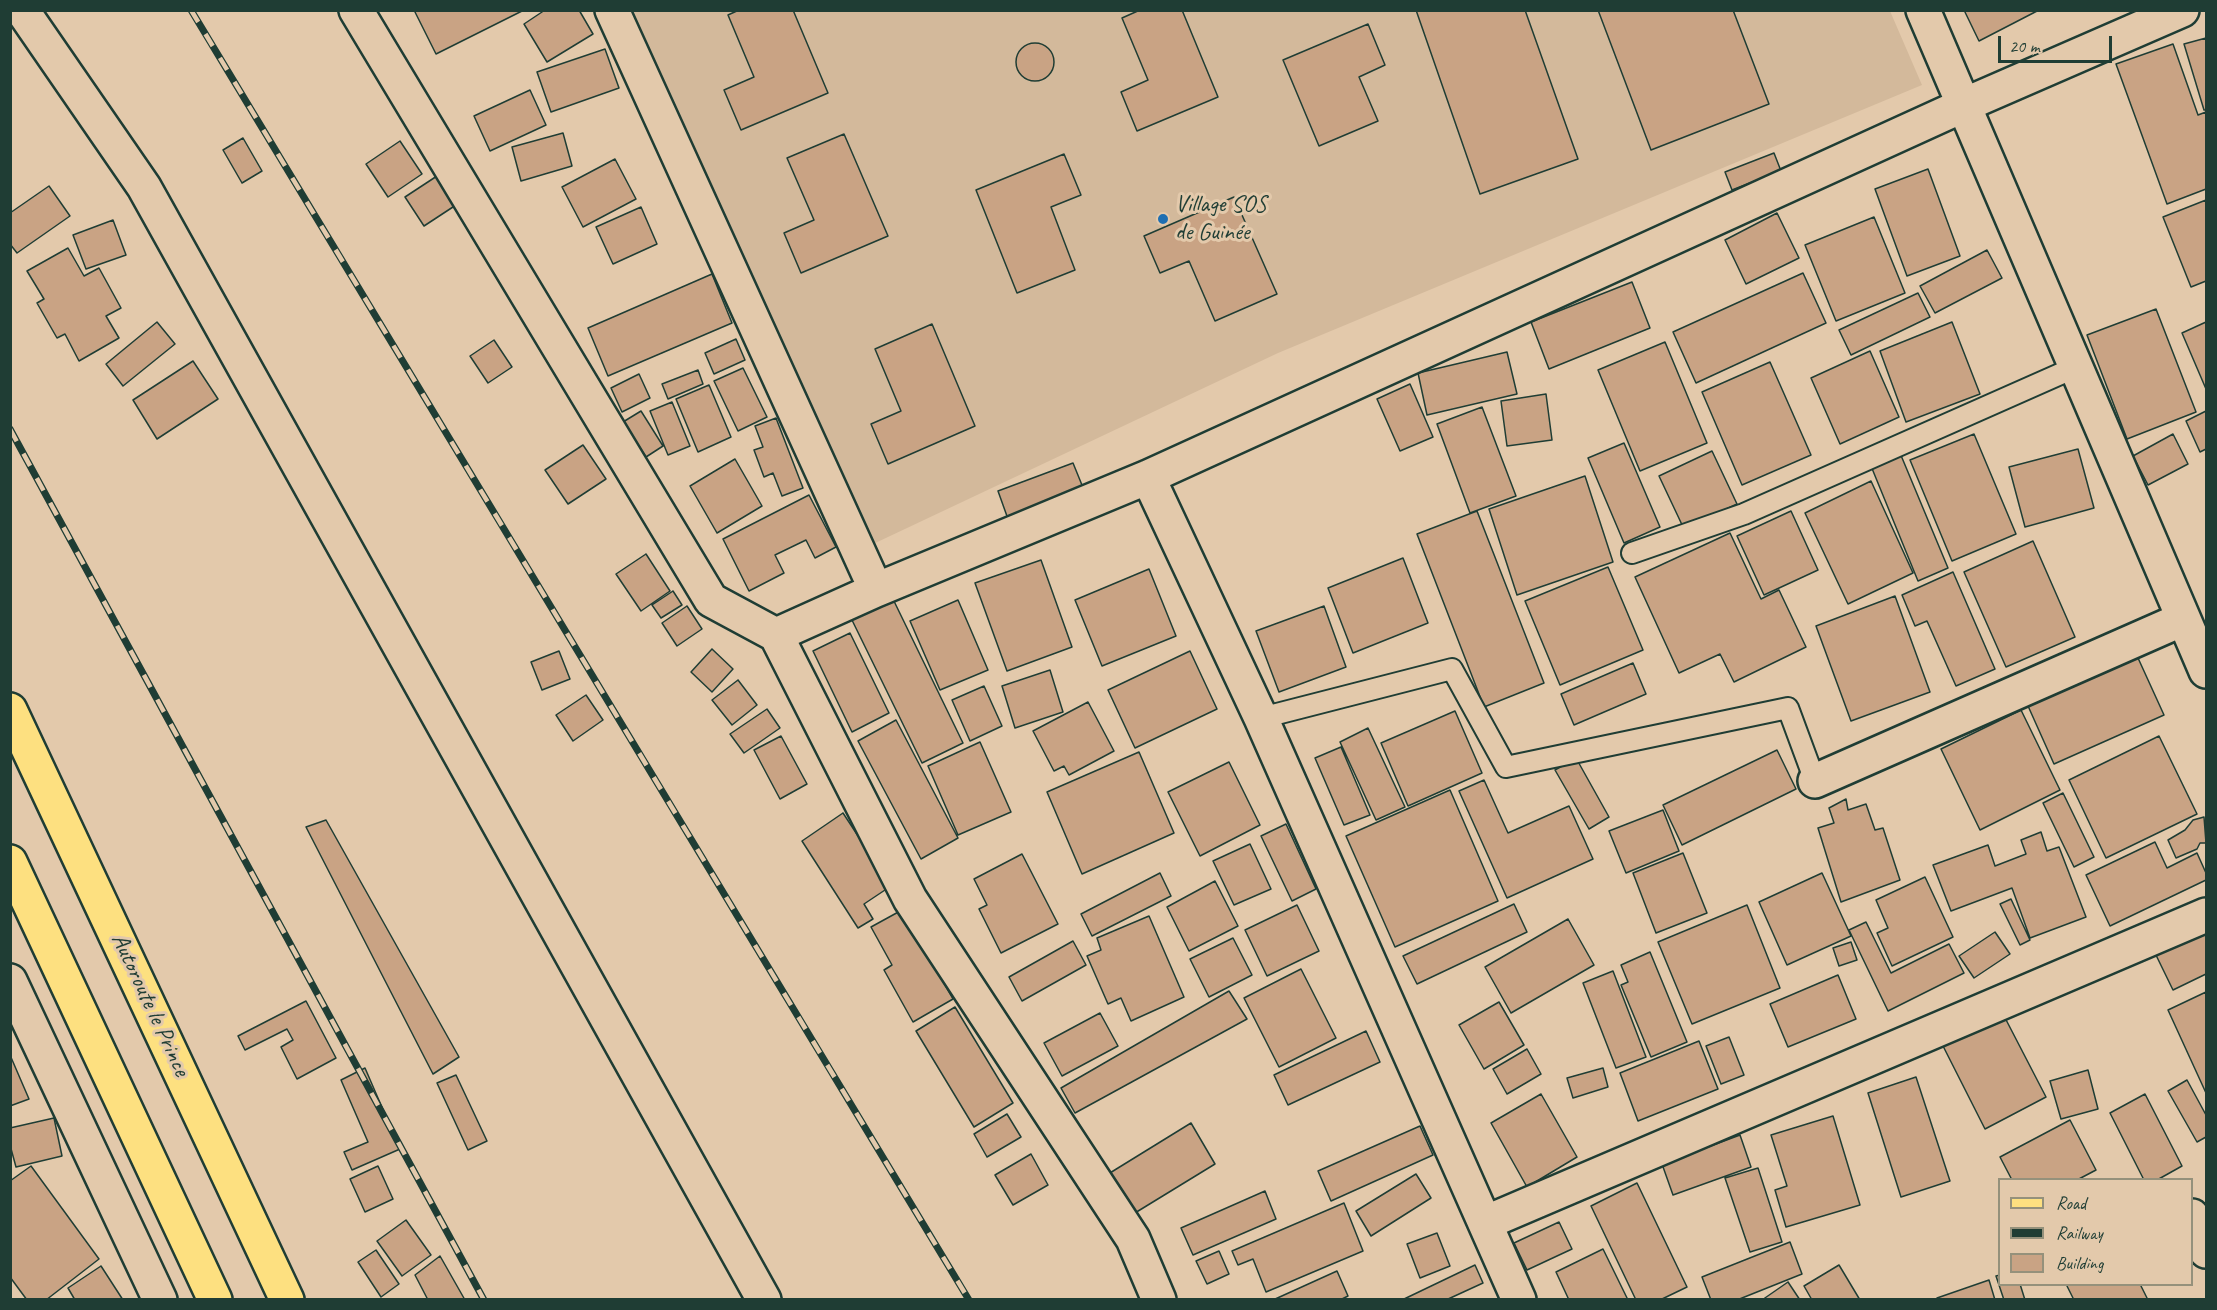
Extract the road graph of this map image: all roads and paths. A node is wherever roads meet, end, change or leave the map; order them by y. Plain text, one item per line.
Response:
1 (22, 10) edge
2 (357, 10) edge
3 (612, 10) edge
4 (1923, 10) edge
5 (2182, 10) edge
6 (1964, 105) junction
7 (2076, 367) junction
8 (1148, 477) junction
9 (1632, 553) dead end
10 (876, 590) junction
11 (2183, 620) junction
12 (776, 635) junction
13 (2206, 671) edge
14 (10, 710) edge
15 (1261, 718) junction
16 (1815, 780) joint
17 (10, 862) edge
18 (2206, 915) edge
19 (10, 981) edge
20 (2193, 1218) edge
21 (1485, 1222) junction
22 (2206, 1251) edge
23 (160, 1299) edge
24 (215, 1299) edge
25 (287, 1299) edge
26 (764, 1299) edge
27 (1159, 1299) edge
28 (1519, 1299) edge

1 - 26 street
2 - 12 street
3 - 10 street
4 - 6 street
5 - 6 street
6 - 7 street
6 - 8 street
7 - 9 lane
7 - 11 street
8 - 10 street
8 - 15 street
10 - 12 street
11 - 13 street
11 - 16 street
12 - 27 street
14 - 25 main road, Autoroute le Prince
15 - 16 lane
15 - 21 street
17 - 24 main road
18 - 21 street
19 - 23 street
20 - 22 street
21 - 28 street

